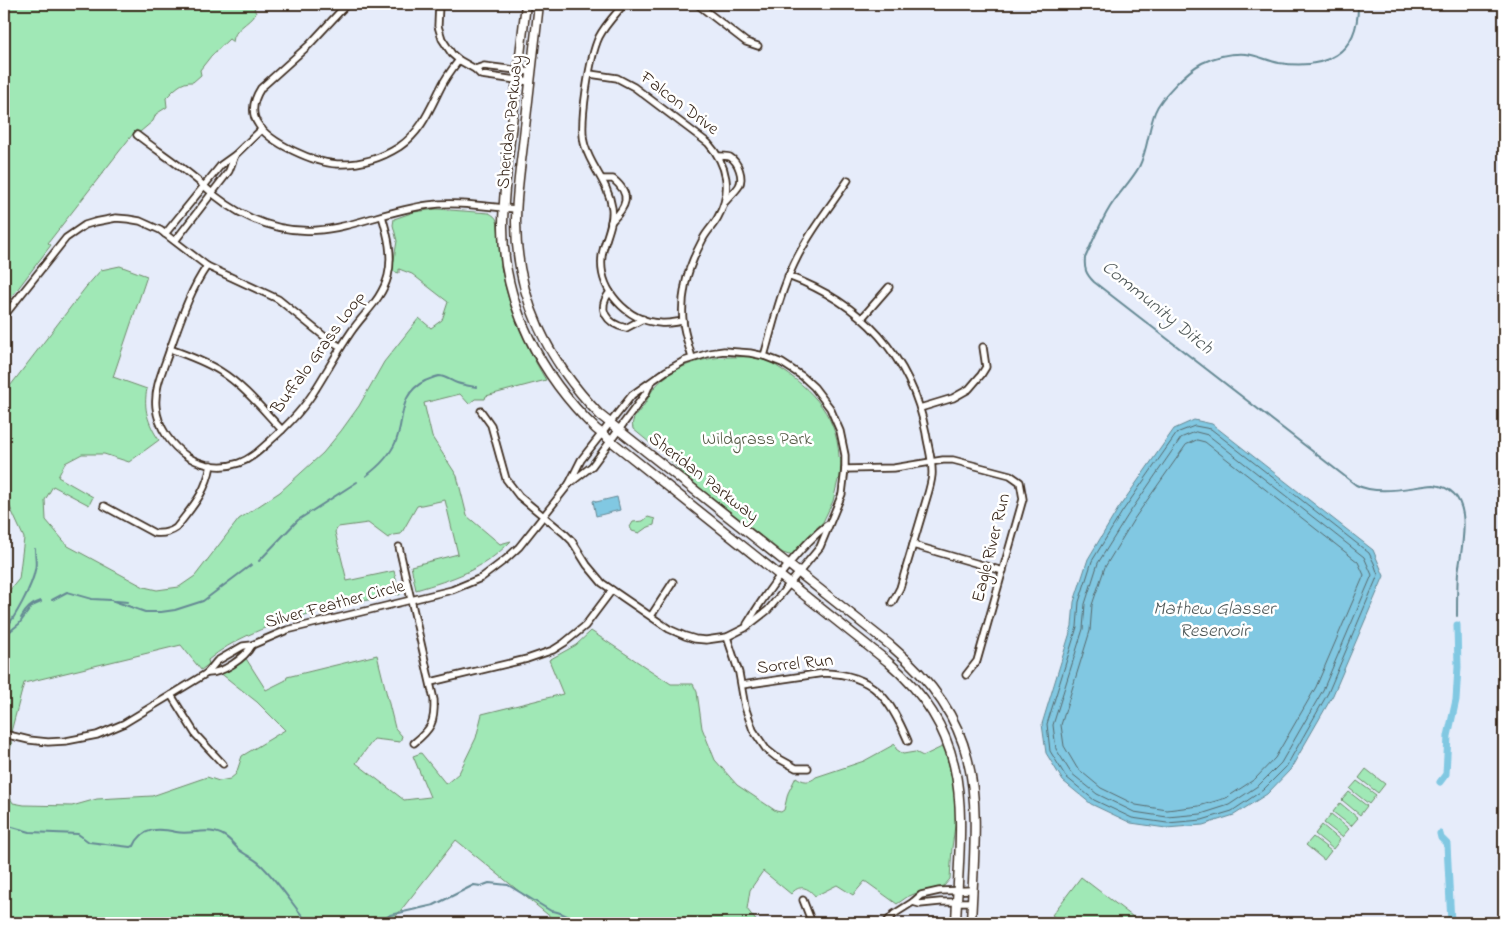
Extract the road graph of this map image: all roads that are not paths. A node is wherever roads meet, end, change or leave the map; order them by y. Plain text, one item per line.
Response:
1 (347, 4) edge
2 (439, 4) edge
3 (526, 4) edge
4 (539, 4) edge
5 (624, 4) edge
6 (697, 4) edge
7 (758, 46) dead end
8 (459, 60) junction
9 (475, 69) junction
10 (518, 70) junction
11 (531, 72) junction
12 (590, 74) junction
13 (516, 81) junction
14 (530, 82) junction
15 (262, 129) junction
16 (138, 135) dead end
17 (235, 155) junction
18 (718, 156) junction
19 (603, 179) junction
20 (848, 180) dead end
21 (208, 190) junction
22 (726, 201) junction
23 (504, 208) junction
24 (516, 209) junction
25 (382, 216) junction
26 (611, 222) junction
27 (165, 234) junction
28 (175, 241) junction
29 (207, 266) junction
30 (788, 276) junction
31 (889, 287) dead end
32 (610, 292) junction
33 (4, 316) edge
34 (862, 318) junction
35 (643, 319) junction
36 (683, 322) junction
37 (341, 347) junction
38 (983, 347) dead end
39 (170, 350) junction
40 (764, 356) junction
41 (692, 358) junction
42 (650, 384) junction
43 (920, 408) junction
44 (481, 411) dead end
45 (610, 423) junction
46 (282, 430) junction
47 (618, 430) junction
48 (602, 434) junction
49 (610, 440) junction
50 (931, 462) junction
51 (211, 465) junction
52 (845, 469) junction
53 (569, 484) junction
54 (104, 506) dead end
55 (544, 516) junction
56 (829, 524) junction
57 (160, 534) junction
58 (161, 541) dead end
59 (913, 545) junction
60 (399, 547) dead end
61 (789, 566) junction
62 (1003, 571) junction
63 (798, 572) junction
64 (781, 576) junction
65 (674, 582) dead end
66 (789, 583) junction
67 (612, 590) junction
68 (411, 600) junction
69 (892, 602) dead end
70 (651, 616) junction
71 (745, 628) junction
72 (727, 636) junction
73 (252, 645) junction
74 (207, 673) junction
75 (966, 675) dead end
76 (430, 682) junction
77 (742, 685) junction
78 (171, 695) junction
79 (4, 734) edge
80 (908, 741) dead end
81 (414, 743) dead end
82 (223, 764) dead end
83 (808, 768) dead end
84 (958, 890) junction
85 (972, 890) junction
86 (803, 900) dead end
87 (913, 902) junction
88 (957, 902) junction
89 (972, 902) junction
90 (812, 923) edge
91 (886, 923) edge
92 (956, 923) edge
93 (970, 923) edge

1 - 15 street
2 - 8 street
3 - 10 main road, Sheridan Parkway
4 - 11 main road, Sheridan Parkway
5 - 12 street
6 - 7 street
8 - 9 street
8 - 15 street
9 - 10 street
9 - 13 street
10 - 11 street
10 - 13 main road, Sheridan Parkway
11 - 14 main road, Sheridan Parkway
12 - 18 street, Falcon Drive
12 - 19 street
13 - 14 street
13 - 23 main road, Sheridan Parkway
14 - 24 main road, Sheridan Parkway
15 - 17 street
16 - 21 street
17 - 21 street
17 - 21 street
18 - 22 street, Falcon Drive
18 - 22 street, Falcon Drive
19 - 26 street
19 - 26 street
20 - 30 street
21 - 25 street
21 - 27 street
21 - 28 street
22 - 36 street, Falcon Drive
23 - 24 street
23 - 25 street
23 - 48 main road, Sheridan Parkway
24 - 45 main road, Sheridan Parkway
25 - 37 street, Buffalo Grass Loop
26 - 32 street
27 - 28 street
27 - 33 street
28 - 29 street
29 - 37 street
29 - 39 street, Buffalo Grass Loop
30 - 34 street
30 - 40 street
31 - 34 street
32 - 35 street
32 - 35 street
34 - 43 street
35 - 36 street
36 - 41 street, Falcon Drive
37 - 46 street, Buffalo Grass Loop
38 - 43 street
39 - 46 street
39 - 51 street, Buffalo Grass Loop
40 - 41 street, Silver Feather Circle
40 - 52 street, Silver Feather Circle
41 - 42 street, Silver Feather Circle
42 - 45 street, Silver Feather Circle
42 - 47 street, Silver Feather Circle
43 - 50 street
44 - 55 street, Silver Feather Circle
45 - 47 main road, Sheridan Parkway
45 - 48 street, Silver Feather Circle
46 - 51 street, Buffalo Grass Loop
47 - 49 street, Silver Feather Circle
47 - 61 main road, Sheridan Parkway
48 - 49 main road, Sheridan Parkway
48 - 53 street, Silver Feather Circle
49 - 53 street, Silver Feather Circle
49 - 64 main road, Sheridan Parkway
50 - 52 street, Eagle River Run
50 - 59 street
50 - 62 street, Eagle River Run
51 - 57 street
52 - 56 street, Silver Feather Circle
53 - 55 street, Silver Feather Circle
54 - 57 street
55 - 67 street, Silver Feather Circle
55 - 68 street, Silver Feather Circle
56 - 61 street
56 - 63 street, Silver Feather Circle
57 - 58 street
59 - 62 street
59 - 69 street
60 - 68 street
61 - 63 main road, Sheridan Parkway
61 - 64 street
62 - 75 street, Eagle River Run
63 - 66 street, Silver Feather Circle
63 - 85 main road, Sheridan Parkway
64 - 66 main road, Sheridan Parkway
64 - 71 street
65 - 70 street
66 - 71 street, Silver Feather Circle
66 - 84 main road, Sheridan Parkway
67 - 70 street, Silver Feather Circle
67 - 76 street
68 - 73 street, Silver Feather Circle
68 - 76 street
70 - 72 street, Silver Feather Circle
71 - 72 street, Silver Feather Circle
72 - 77 street
73 - 74 street
73 - 74 street, Silver Feather Circle
74 - 78 street, Silver Feather Circle
76 - 81 street
77 - 80 street, Sorrel Run
77 - 83 street
78 - 79 street, Silver Feather Circle
78 - 82 street
84 - 85 street
84 - 87 street
84 - 88 main road, Sheridan Parkway
85 - 89 main road, Sheridan Parkway
86 - 90 street
87 - 88 street
87 - 91 street
88 - 89 street
88 - 92 main road, Sheridan Parkway
89 - 93 main road, Sheridan Parkway

